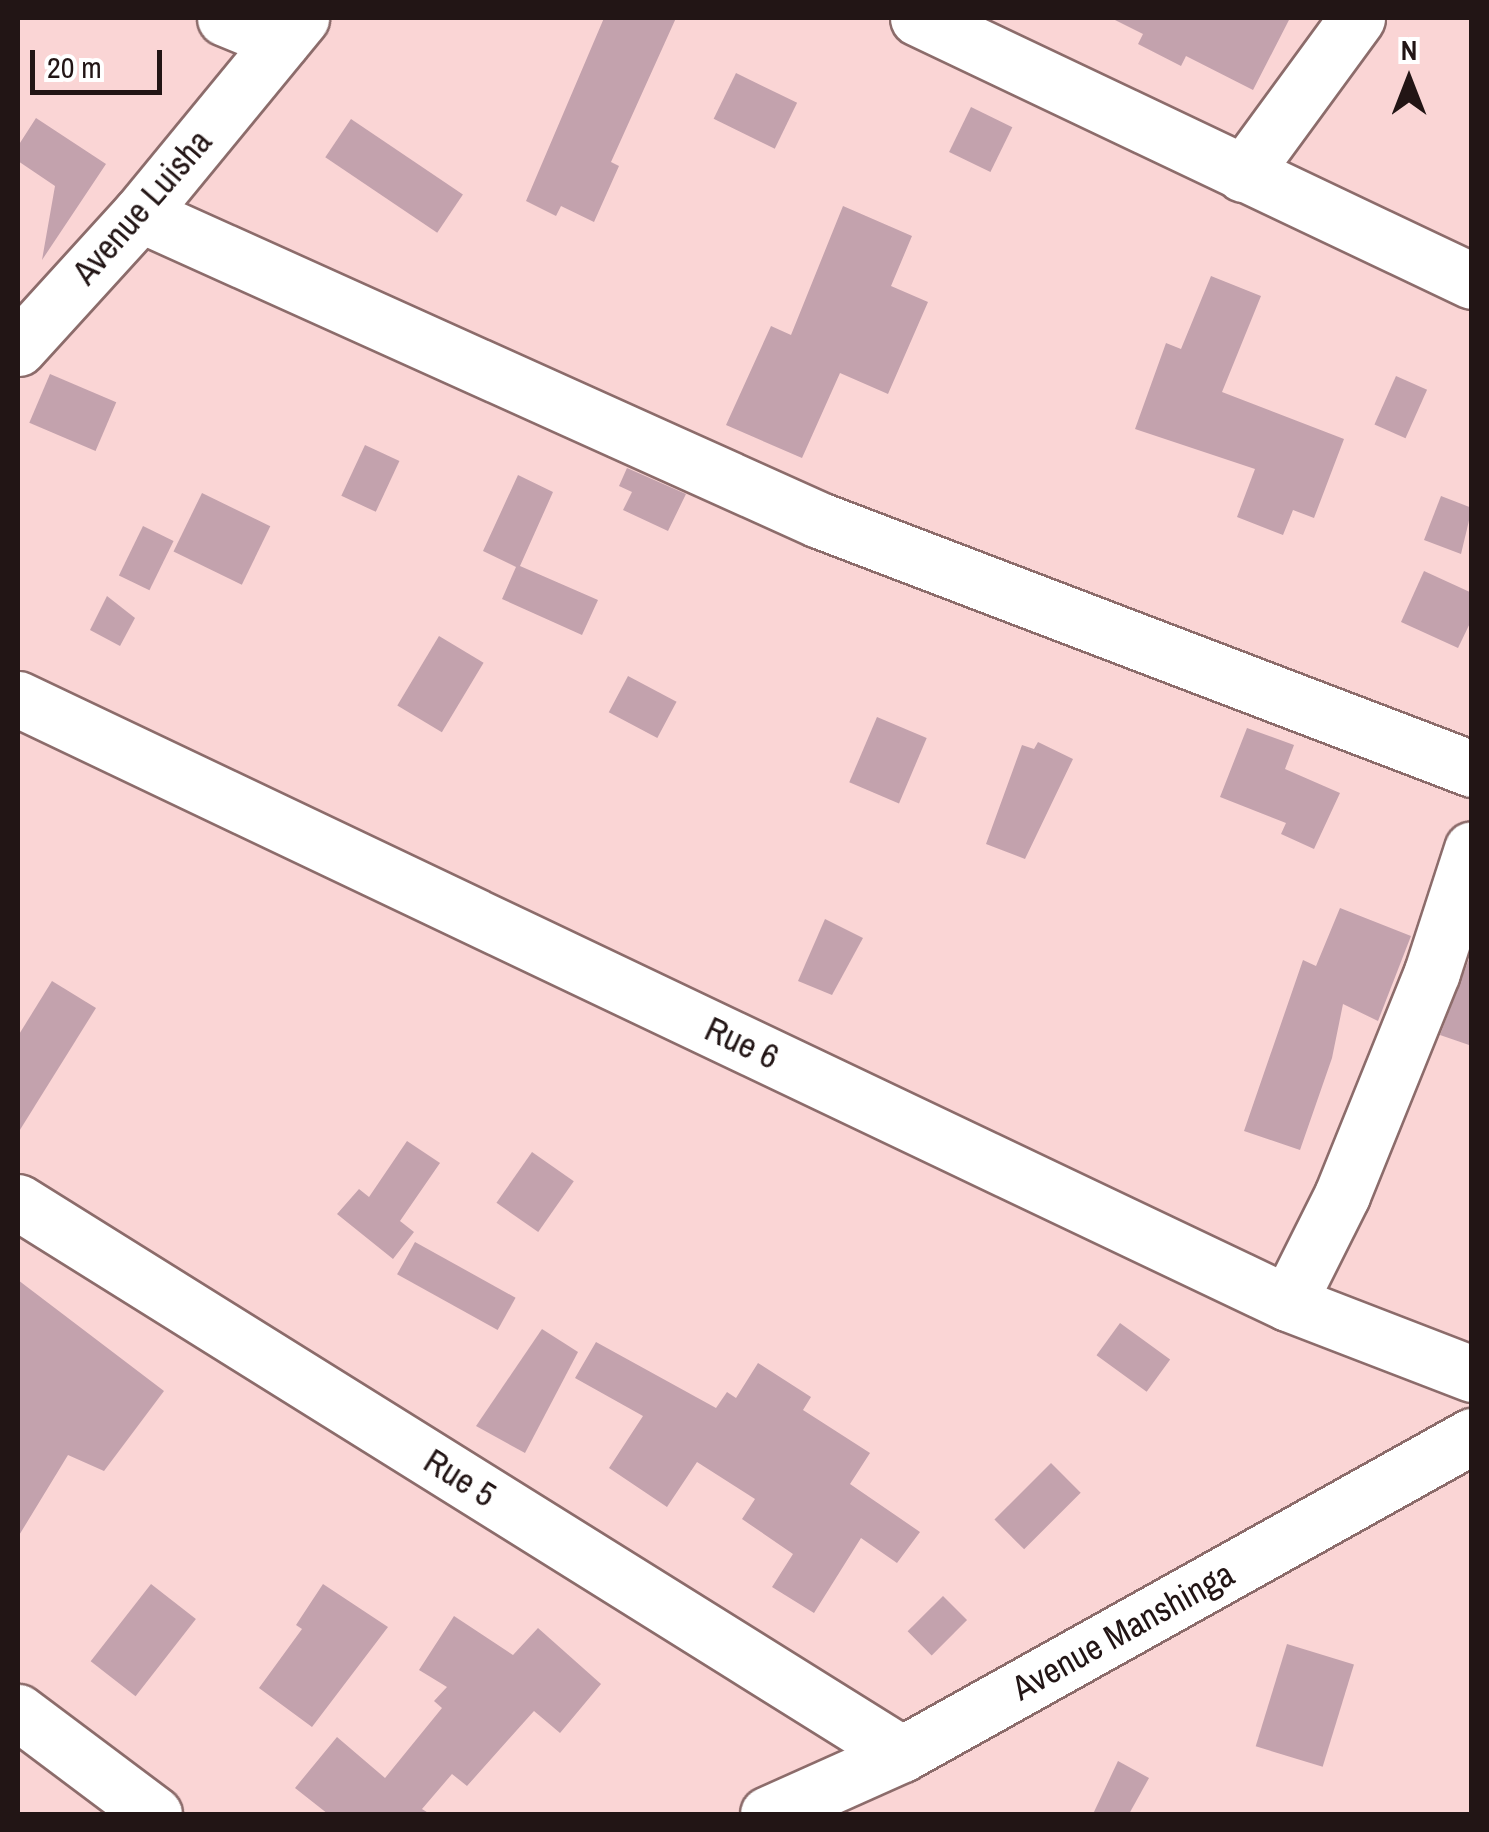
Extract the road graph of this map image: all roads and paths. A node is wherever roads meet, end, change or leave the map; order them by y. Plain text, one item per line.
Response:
1 (225, 18) edge
2 (1357, 18) edge
3 (941, 23) edge
4 (291, 29) edge
5 (1242, 174) junction
6 (140, 214) junction
7 (1472, 281) edge
8 (18, 348) edge
9 (18, 699) edge
10 (1472, 769) edge
11 (1472, 849) edge
12 (18, 1202) edge
13 (1288, 1303) junction
14 (1472, 1374) edge
15 (1472, 1436) edge
16 (18, 1712) edge
17 (902, 1754) junction
18 (154, 1814) edge
19 (768, 1814) edge

1 - 4 street
2 - 5 street
3 - 5 street
4 - 6 street, Avenue Luisha
5 - 7 street
6 - 8 street, Avenue Luisha
6 - 10 street
9 - 13 street, Rue 6
11 - 13 street
12 - 17 street, Rue 5
13 - 14 street, Rue 6
15 - 17 street, Avenue Manshinga
16 - 18 street
17 - 19 street, Avenue Manshinga

